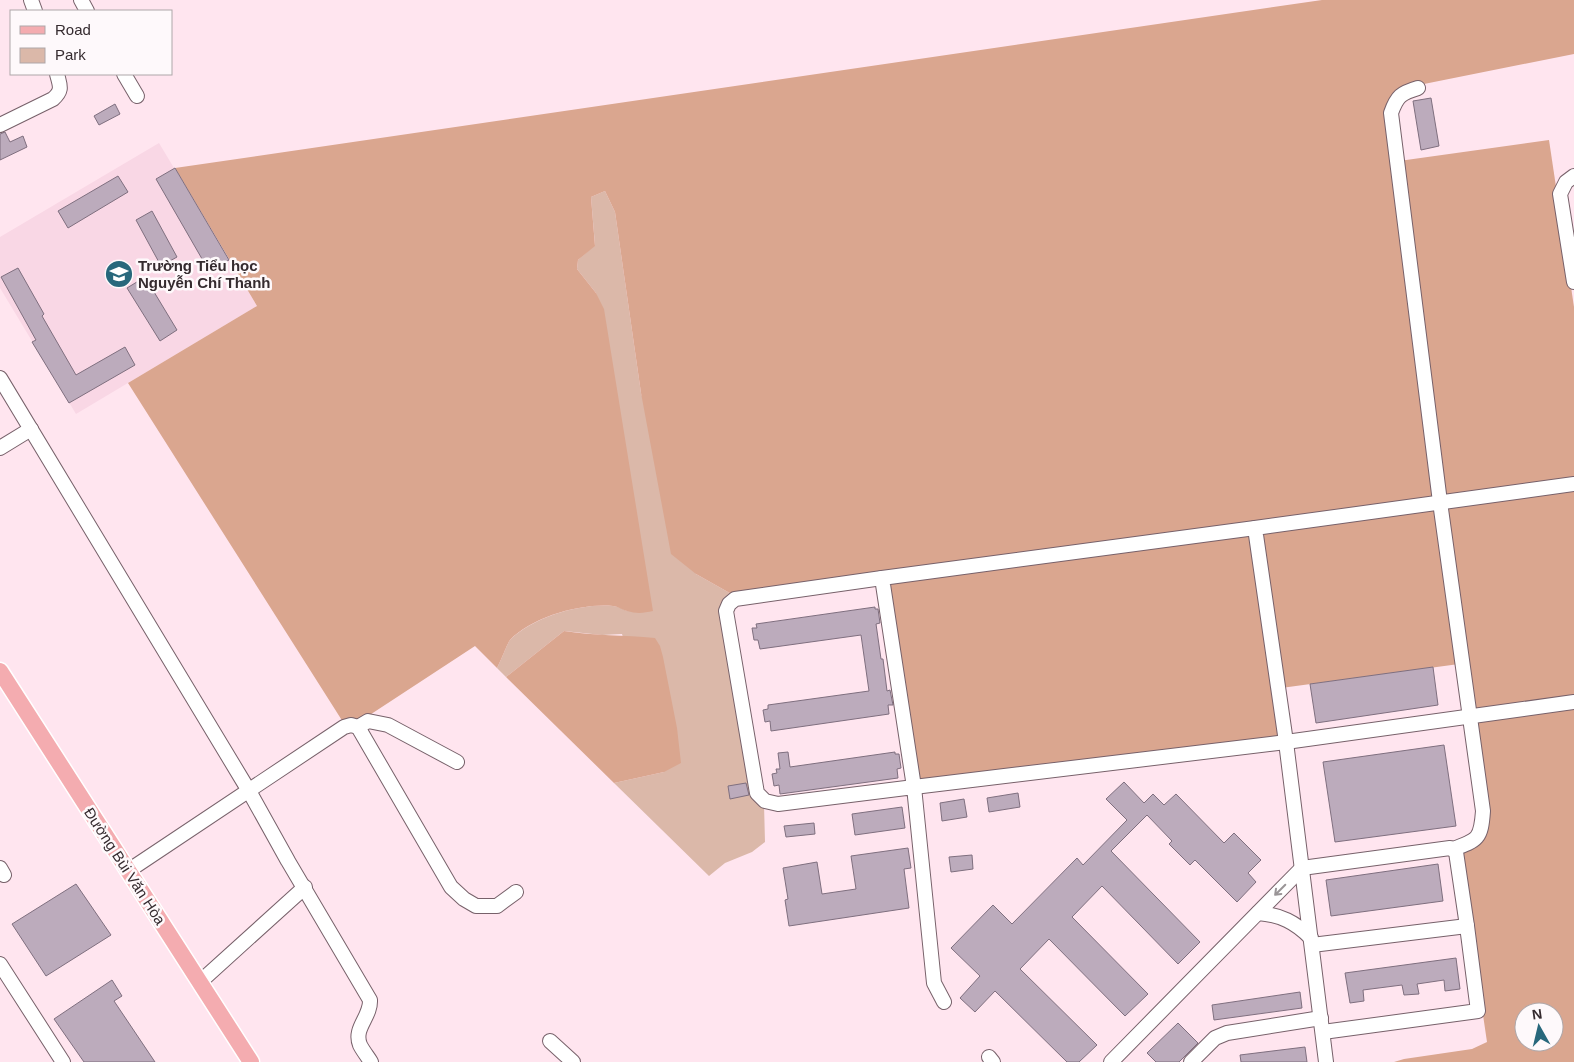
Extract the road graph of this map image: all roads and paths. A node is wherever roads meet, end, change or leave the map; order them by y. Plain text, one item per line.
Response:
1 (57, 75) edge
2 (125, 75) edge
3 (1418, 88) dead end
4 (137, 96) dead end
5 (0, 125) edge
6 (1574, 176) edge
7 (1574, 282) edge
8 (0, 378) edge
9 (31, 429) junction
10 (0, 448) edge
11 (1574, 484) edge
12 (1440, 502) junction
13 (1255, 528) junction
14 (882, 578) junction
15 (0, 671) edge
16 (1574, 702) edge
17 (1470, 716) junction
18 (358, 727) junction
19 (1286, 742) junction
20 (457, 762) dead end
21 (914, 787) junction
22 (249, 791) junction
23 (1453, 849) junction
24 (1302, 868) junction
25 (128, 871) junction
26 (305, 887) junction
27 (516, 892) dead end
28 (1258, 913) junction
29 (1467, 926) junction
30 (1311, 942) junction
31 (0, 964) edge
32 (200, 982) junction
33 (944, 1002) dead end
34 (1322, 1025) junction
35 (550, 1041) dead end
36 (63, 1062) edge
37 (251, 1062) edge
38 (372, 1062) edge
39 (572, 1062) edge
40 (1111, 1062) edge
41 (1190, 1062) edge
42 (1326, 1062) edge

1 - 5 street
2 - 4 street
3 - 12 street
6 - 7 street
8 - 9 street
9 - 10 street
9 - 22 street
11 - 12 street
12 - 13 street
12 - 17 street
13 - 14 street
13 - 19 street
14 - 21 street
14 - 21 street
15 - 25 main road, Đường Bùi Văn Hòa
16 - 17 street
17 - 19 street
17 - 23 street
18 - 20 street
18 - 22 street
18 - 27 street
19 - 21 street
19 - 24 street
21 - 33 street
22 - 25 street
22 - 26 street
23 - 24 street
23 - 29 street
24 -> 28 street
24 - 30 street
25 - 32 main road, Đường Bùi Văn Hòa
26 - 32 street
26 - 38 street
28 - 30 street
28 - 40 street
29 - 30 street
29 - 34 street
30 - 34 street
31 - 36 street
32 - 37 main road, Đường Bùi Văn Hòa
34 - 41 street
34 - 42 street
35 - 39 street

